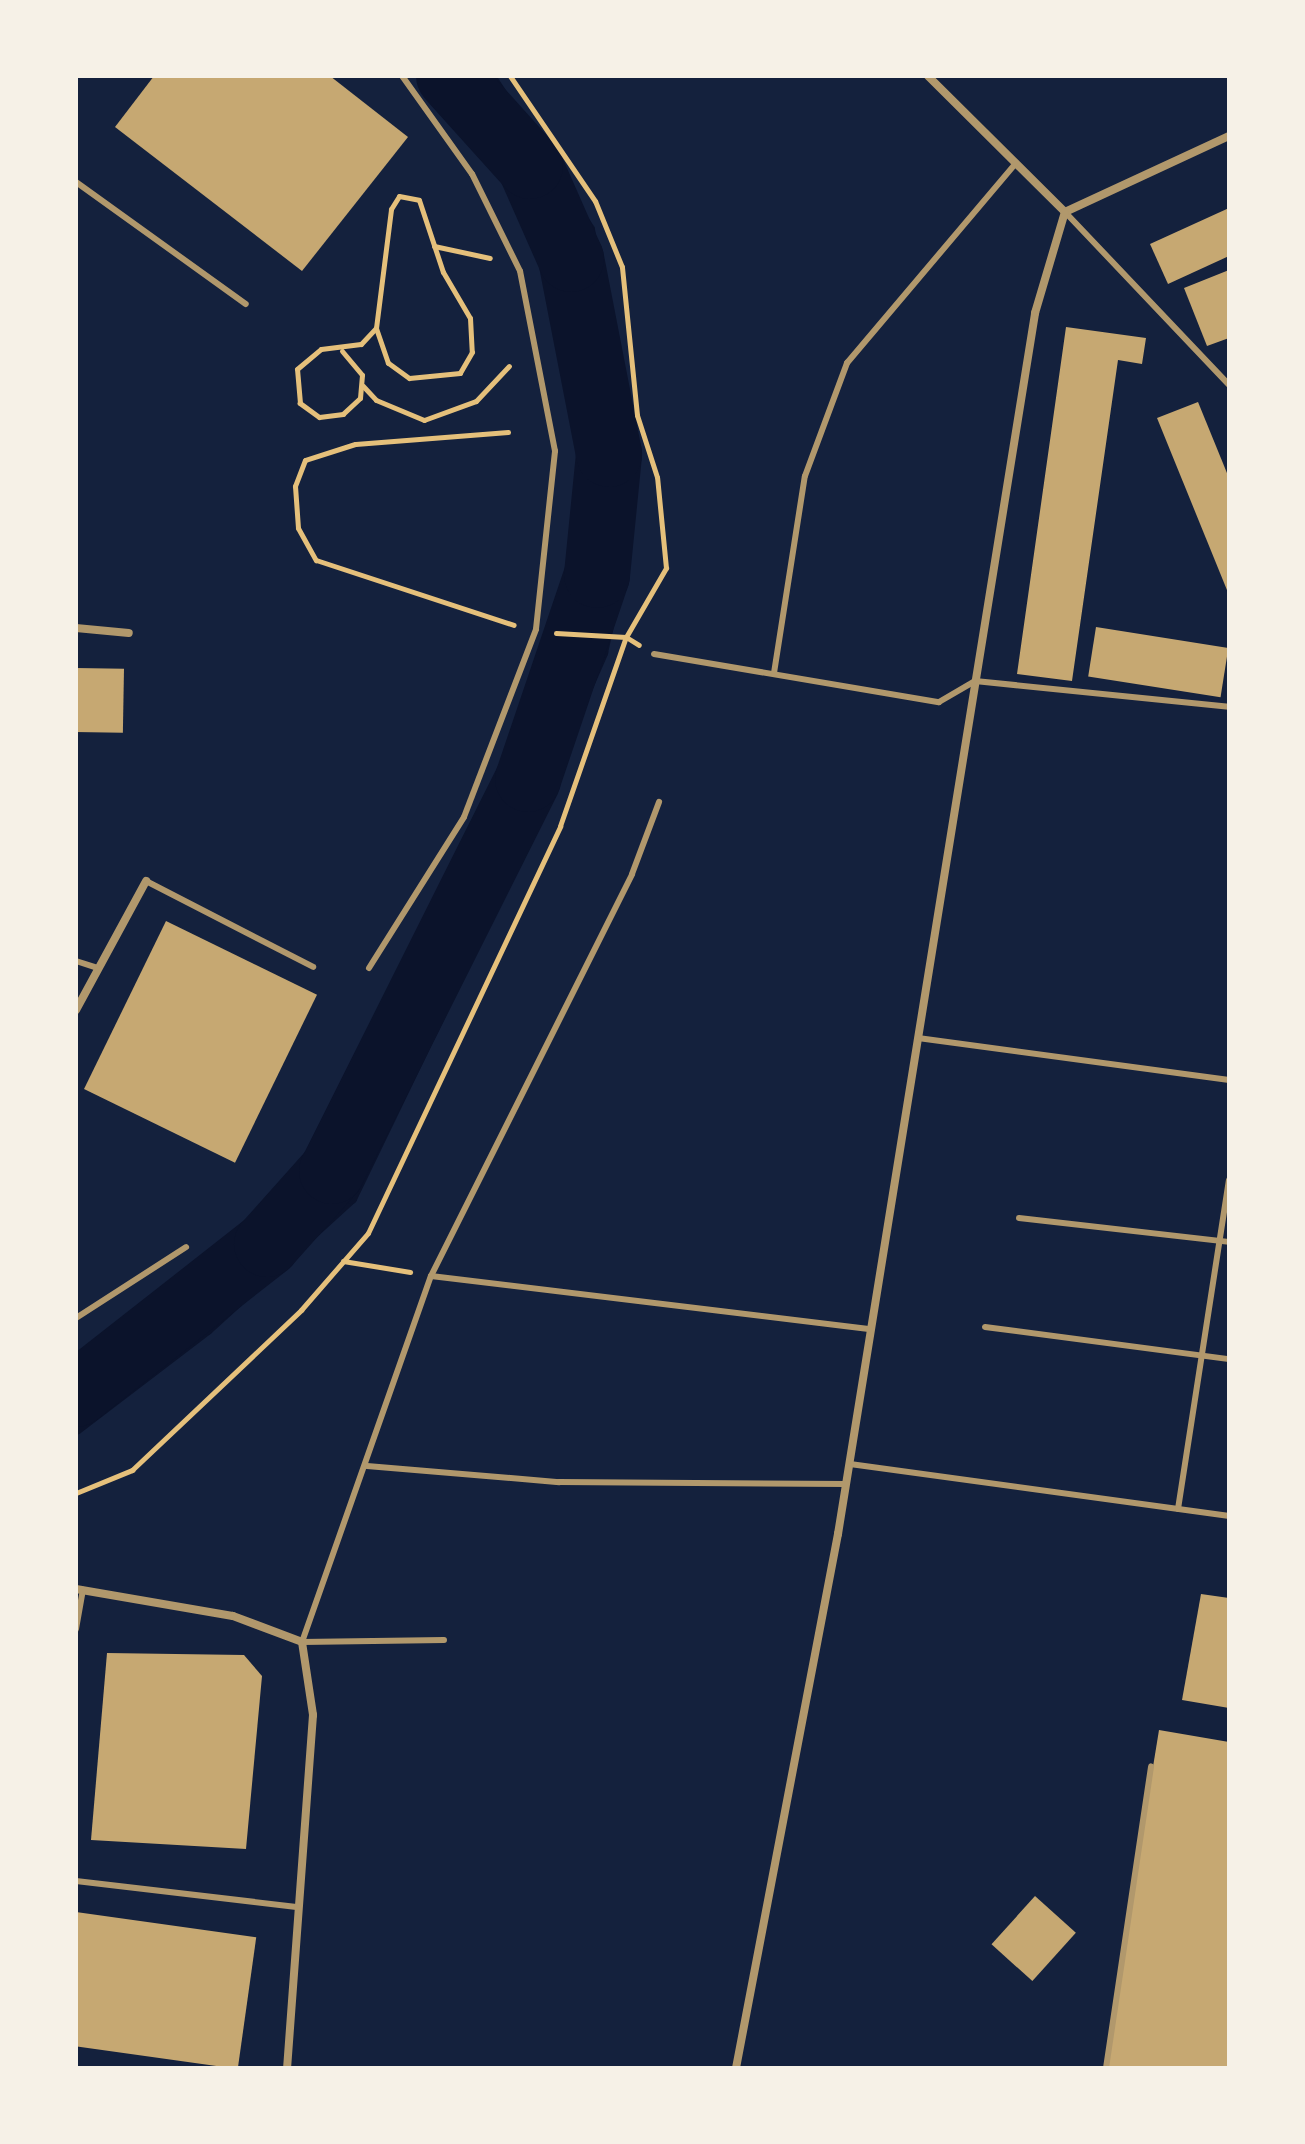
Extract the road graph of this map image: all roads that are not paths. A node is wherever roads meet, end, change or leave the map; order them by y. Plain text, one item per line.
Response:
1 (402, 76) edge
2 (928, 76) edge
3 (1229, 136) edge
4 (1016, 163) junction
5 (76, 182) edge
6 (1065, 212) junction
7 (246, 304) dead end
8 (1229, 385) edge
9 (76, 628) edge
10 (129, 633) dead end
11 (654, 654) dead end
12 (774, 673) junction
13 (975, 681) junction
14 (1229, 707) edge
15 (659, 802) dead end
16 (146, 881) joint
17 (76, 961) edge
18 (95, 967) junction
19 (313, 967) dead end
20 (369, 968) dead end
21 (76, 1010) edge
22 (918, 1038) junction
23 (1229, 1080) edge
24 (1229, 1180) edge
25 (1019, 1218) dead end
26 (1219, 1241) junction
27 (1229, 1242) edge
28 (186, 1247) dead end
29 (431, 1276) junction
30 (76, 1318) edge
31 (985, 1327) dead end
32 (871, 1329) junction
33 (1202, 1356) junction
34 (1229, 1359) edge
35 (850, 1464) junction
36 (367, 1466) junction
37 (846, 1484) junction
38 (1178, 1509) junction
39 (1229, 1516) edge
40 (79, 1590) edge
41 (76, 1629) edge
42 (444, 1640) dead end
43 (302, 1642) junction
44 (1151, 1766) dead end
45 (76, 1881) edge
46 (296, 1907) junction
47 (287, 2068) edge
48 (736, 2068) edge
49 (1106, 2068) edge

1 - 20 lane
2 - 4 street
3 - 6 street
4 - 6 street
4 - 12 lane
5 - 7 lane
6 - 8 lane
6 - 13 street
9 - 10 street
11 - 12 lane
12 - 13 lane
13 - 14 lane
13 - 22 street
15 - 29 lane
16 - 18 street
16 - 19 lane
17 - 18 lane
18 - 21 street
22 - 23 lane
22 - 32 street
24 - 26 lane
25 - 26 lane
26 - 27 lane
26 - 33 lane
28 - 30 lane
29 - 32 lane
29 - 36 lane
31 - 33 lane
32 - 35 street
33 - 34 lane
33 - 38 lane
35 - 37 street
35 - 38 lane
36 - 37 lane
36 - 43 lane
37 - 48 street
38 - 39 lane
40 - 41 lane
40 - 43 street
42 - 43 lane
43 - 46 street
44 - 49 lane
45 - 46 lane
46 - 47 street

